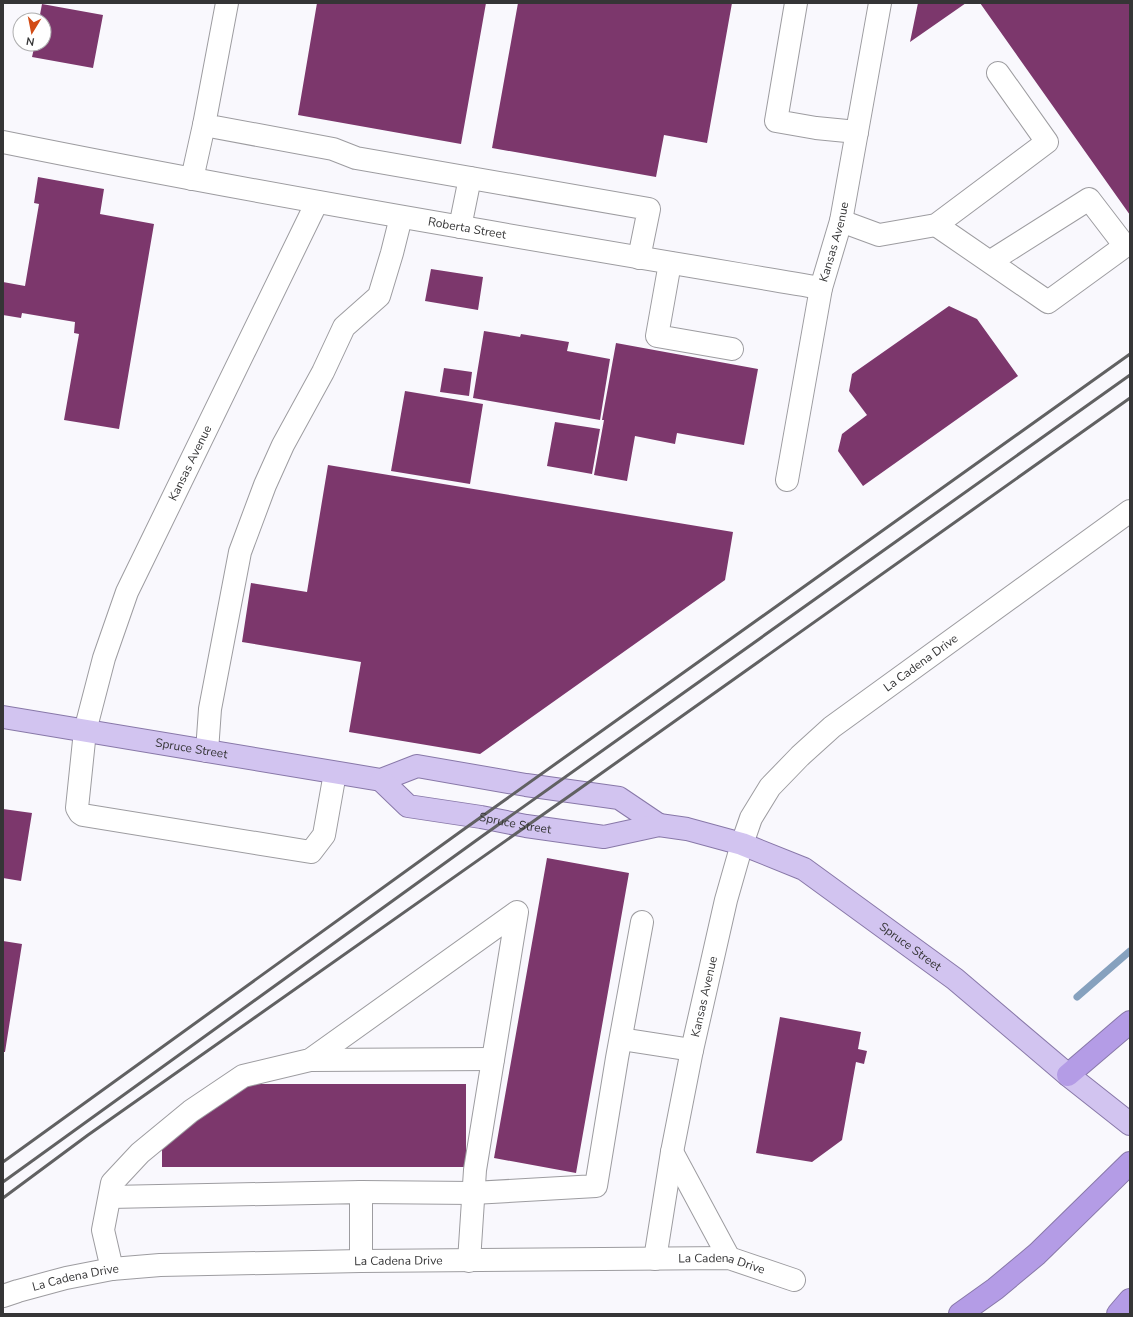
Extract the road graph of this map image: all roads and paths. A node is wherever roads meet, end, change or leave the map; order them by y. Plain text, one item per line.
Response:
1 (227, 3) edge
2 (796, 3) edge
3 (880, 3) edge
4 (998, 73) dead end
5 (204, 125) junction
6 (857, 132) junction
7 (3, 142) edge
8 (470, 178) junction
9 (192, 179) junction
10 (317, 202) junction
11 (401, 217) junction
12 (841, 221) junction
13 (936, 225) junction
14 (460, 227) junction
15 (640, 258) junction
16 (991, 261) junction
17 (670, 263) junction
18 (821, 288) junction
19 (732, 349) dead end
20 (787, 480) dead end
21 (1130, 511) edge
22 (3, 717) edge
23 (85, 731) junction
24 (207, 751) junction
25 (335, 773) junction
26 (380, 780) junction
27 (660, 825) junction
28 (742, 844) junction
29 (642, 922) dead end
30 (1130, 1022) edge
31 (621, 1039) junction
32 (692, 1050) junction
33 (493, 1059) junction
34 (310, 1060) junction
35 (1068, 1075) junction
36 (1130, 1124) edge
37 (672, 1152) junction
38 (1130, 1163) edge
39 (361, 1192) junction
40 (473, 1193) junction
41 (110, 1197) junction
42 (730, 1258) junction
43 (655, 1259) junction
44 (361, 1261) junction
45 (469, 1261) junction
46 (112, 1269) junction
47 (794, 1280) dead end
48 (3, 1296) edge
49 (1130, 1300) edge
50 (960, 1314) edge
51 (1118, 1314) edge

1 - 5 street
2 - 6 street
3 - 6 street, Kansas Avenue
4 - 13 street
5 - 8 street
5 - 9 street
6 - 12 street, Kansas Avenue
7 - 9 street, Roberta Street
8 - 14 street
8 - 15 street
9 - 10 street, Roberta Street
10 - 11 street, Roberta Street
10 - 23 street, Kansas Avenue
11 - 14 street, Roberta Street
11 - 24 street
12 - 13 street
12 - 18 street, Kansas Avenue
13 - 16 street
14 - 15 street, Roberta Street
15 - 17 street, Roberta Street
16 - 16 street
17 - 18 street, Roberta Street
17 - 19 street
18 - 20 street, Kansas Avenue
21 - 28 street, La Cadena Drive
22 - 23 main road, Spruce Street
23 - 24 main road, Spruce Street
23 - 25 street, Kansas Avenue
24 - 25 main road, Spruce Street
25 - 26 main road, Spruce Street
26 - 27 main road, Spruce Street
26 - 27 main road, Spruce Street
27 - 28 main road, Spruce Street
28 - 32 street, Kansas Avenue
28 - 35 main road, Spruce Street
29 - 31 street
30 - 35 highway
31 - 32 street
31 - 40 street
32 - 37 street, Kansas Avenue
33 - 34 street
33 - 34 street
33 - 40 street
34 - 41 street
35 - 36 main road, Spruce Street
37 - 42 street
37 - 43 street, Kansas Avenue
38 - 50 highway
39 - 40 street
39 - 41 street
39 - 44 street
40 - 45 street
41 - 46 street
42 - 43 street, La Cadena Drive
42 - 47 street, La Cadena Drive
43 - 45 street, La Cadena Drive
44 - 45 street, La Cadena Drive
44 - 46 street, La Cadena Drive
46 - 48 street, La Cadena Drive
49 - 51 highway

